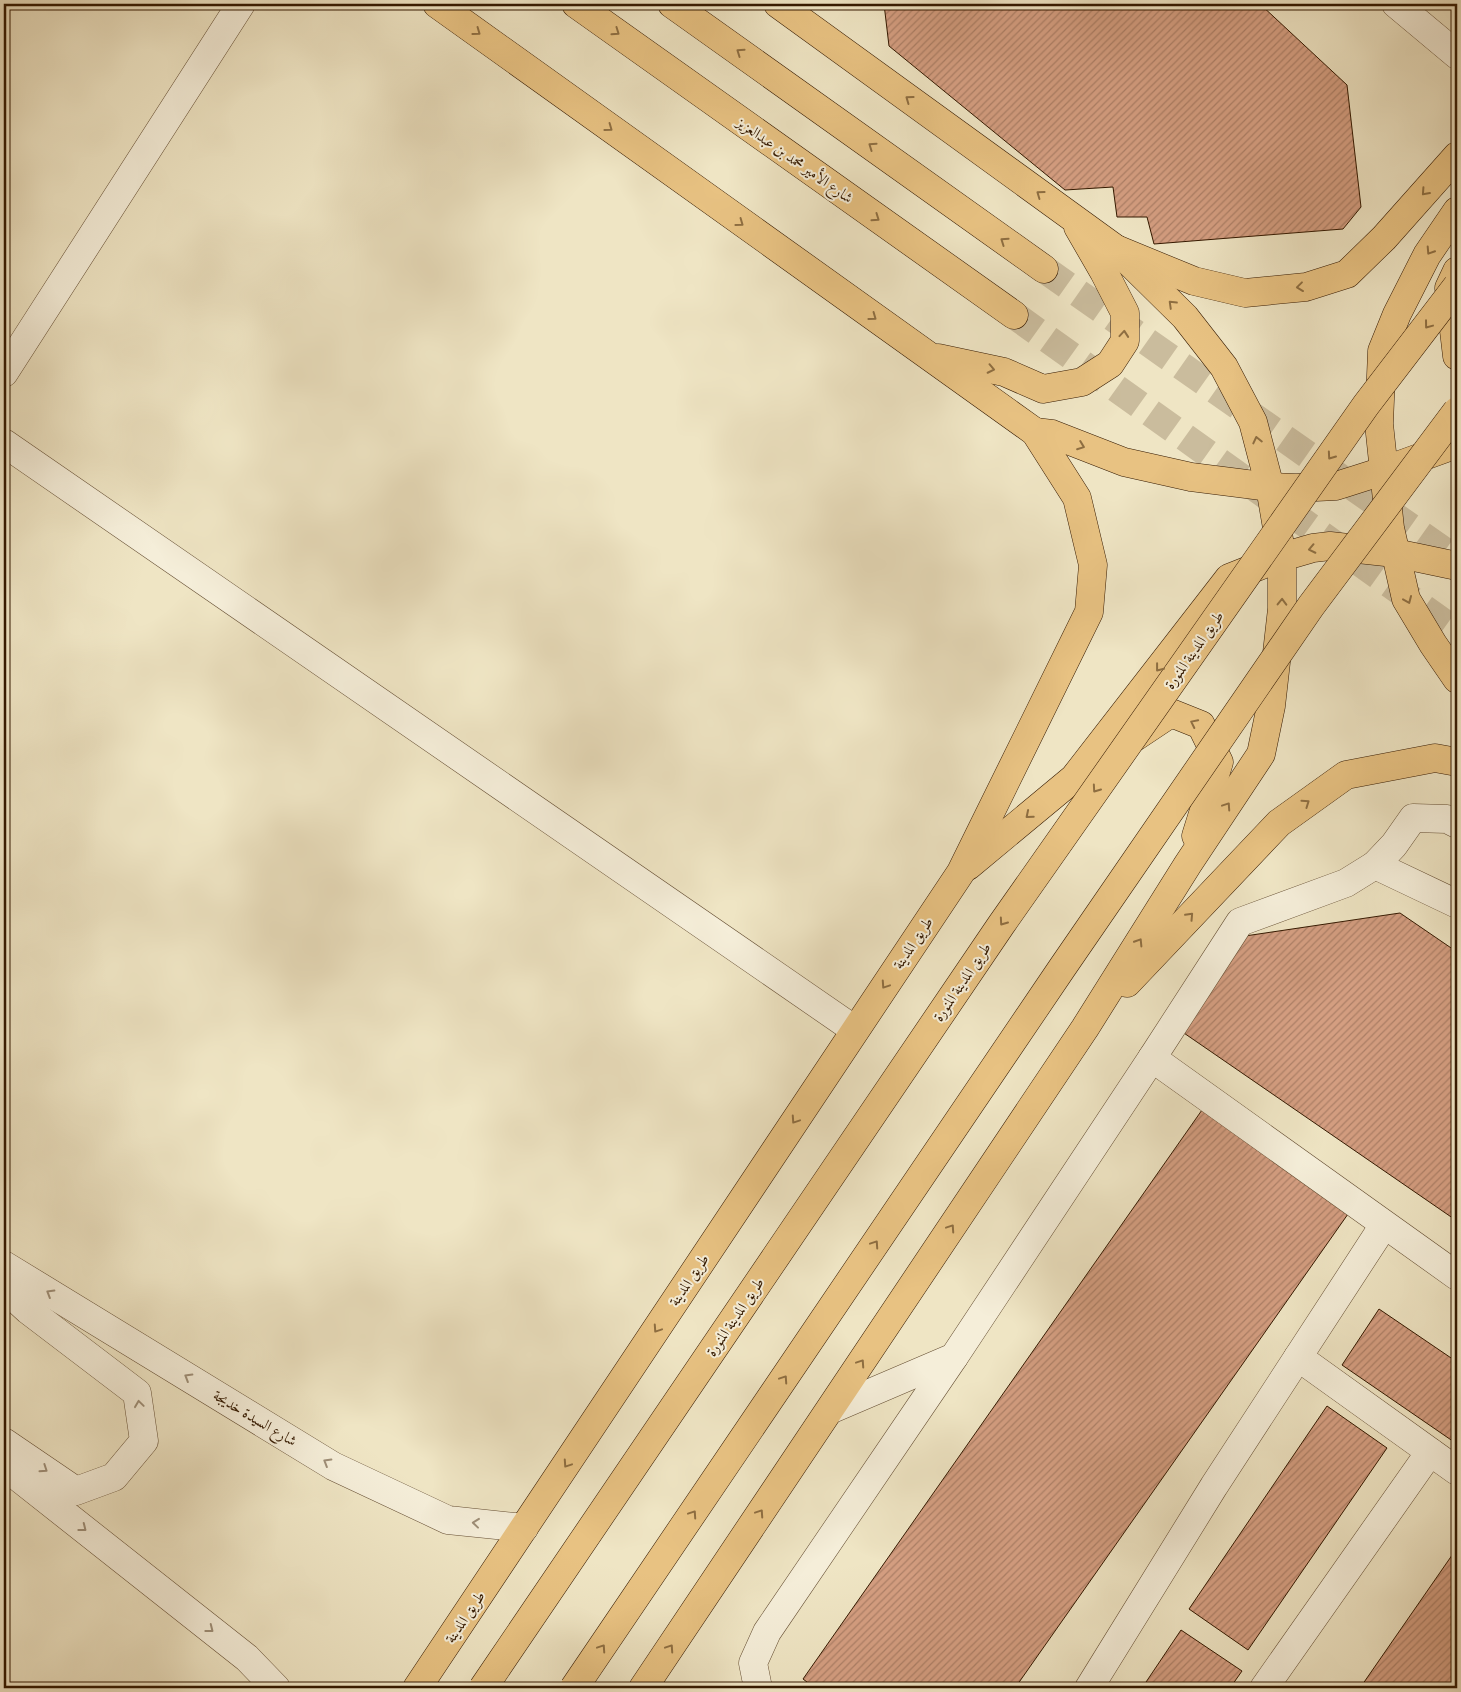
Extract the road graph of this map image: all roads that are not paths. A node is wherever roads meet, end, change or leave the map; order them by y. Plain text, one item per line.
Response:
1 (241, 4) edge
2 (437, 4) edge
3 (576, 4) edge
4 (672, 4) edge
5 (778, 4) edge
6 (1396, 4) edge
7 (1457, 55) edge
8 (1457, 156) edge
9 (1457, 211) edge
10 (1073, 218) junction
11 (1116, 249) junction
12 (1044, 269) tunnel mouth
13 (1457, 271) edge
14 (1457, 286) edge
15 (1014, 315) tunnel mouth
16 (927, 356) junction
17 (1457, 356) edge
18 (4, 373) edge
19 (1457, 411) edge
20 (1035, 432) junction
21 (4, 443) edge
22 (1457, 444) edge
23 (1384, 472) junction
24 (1270, 487) junction
25 (1396, 553) junction
26 (1282, 556) junction
27 (1457, 566) edge
28 (1457, 678) edge
29 (1457, 762) edge
30 (1074, 778) junction
31 (1457, 824) edge
32 (1188, 864) junction
33 (1375, 865) junction
34 (961, 872) junction
35 (1457, 904) edge
36 (1085, 1028) junction
37 (855, 1030) junction
38 (1152, 1058) junction
39 (1384, 1224) junction
40 (4, 1264) edge
41 (1457, 1276) edge
42 (4, 1288) edge
43 (954, 1357) junction
44 (1298, 1357) junction
45 (830, 1410) junction
46 (4, 1442) edge
47 (1430, 1452) junction
48 (4, 1466) edge
49 (1457, 1471) edge
50 (524, 1528) junction
51 (650, 1685) edge
52 (276, 1688) edge
53 (417, 1688) edge
54 (483, 1688) edge
55 (574, 1688) edge
56 (758, 1688) edge
57 (1089, 1688) edge
58 (1264, 1688) edge

1 - 18 street
2 -> 16 main road
3 -> 15 main road, شارع الأمير محمد بن عبدالعزيز
12 -> 4 main road
10 -> 5 main road
6 - 7 street
8 -> 11 main road
9 -> 23 main road
10 - 11 main road
16 -> 10 main road
24 -> 11 main road
13 - 17 main road
14 -> 54 main road, طريق المدينة المنورة, bridge
16 - 20 main road
55 -> 19 main road, bridge
20 -> 24 main road
20 - 34 main road
21 - 37 street
22 - 23 main road
23 - 24 main road
23 - 25 main road
24 - 26 main road
25 -> 26 main road
25 - 27 main road
25 -> 28 main road
26 -> 30 main road
32 -> 26 main road
36 -> 29 main road
32 -> 30 main road
30 -> 34 main road
31 - 33 street
36 -> 32 main road
33 - 35 street
33 - 38 street
34 -> 37 main road, طريق المدينة
45 -> 36 main road
37 -> 50 main road, طريق المدينة
38 - 39 street
38 - 43 street
39 - 41 street
39 - 44 street
50 -> 40 street, شارع السيدة خديجة
46 -> 42 street
43 - 45 street
43 - 56 street
44 - 47 street
44 - 57 street
51 -> 45 main road
47 - 49 street
47 - 58 street
48 -> 52 street
50 - 53 main road, طريق المدينة

